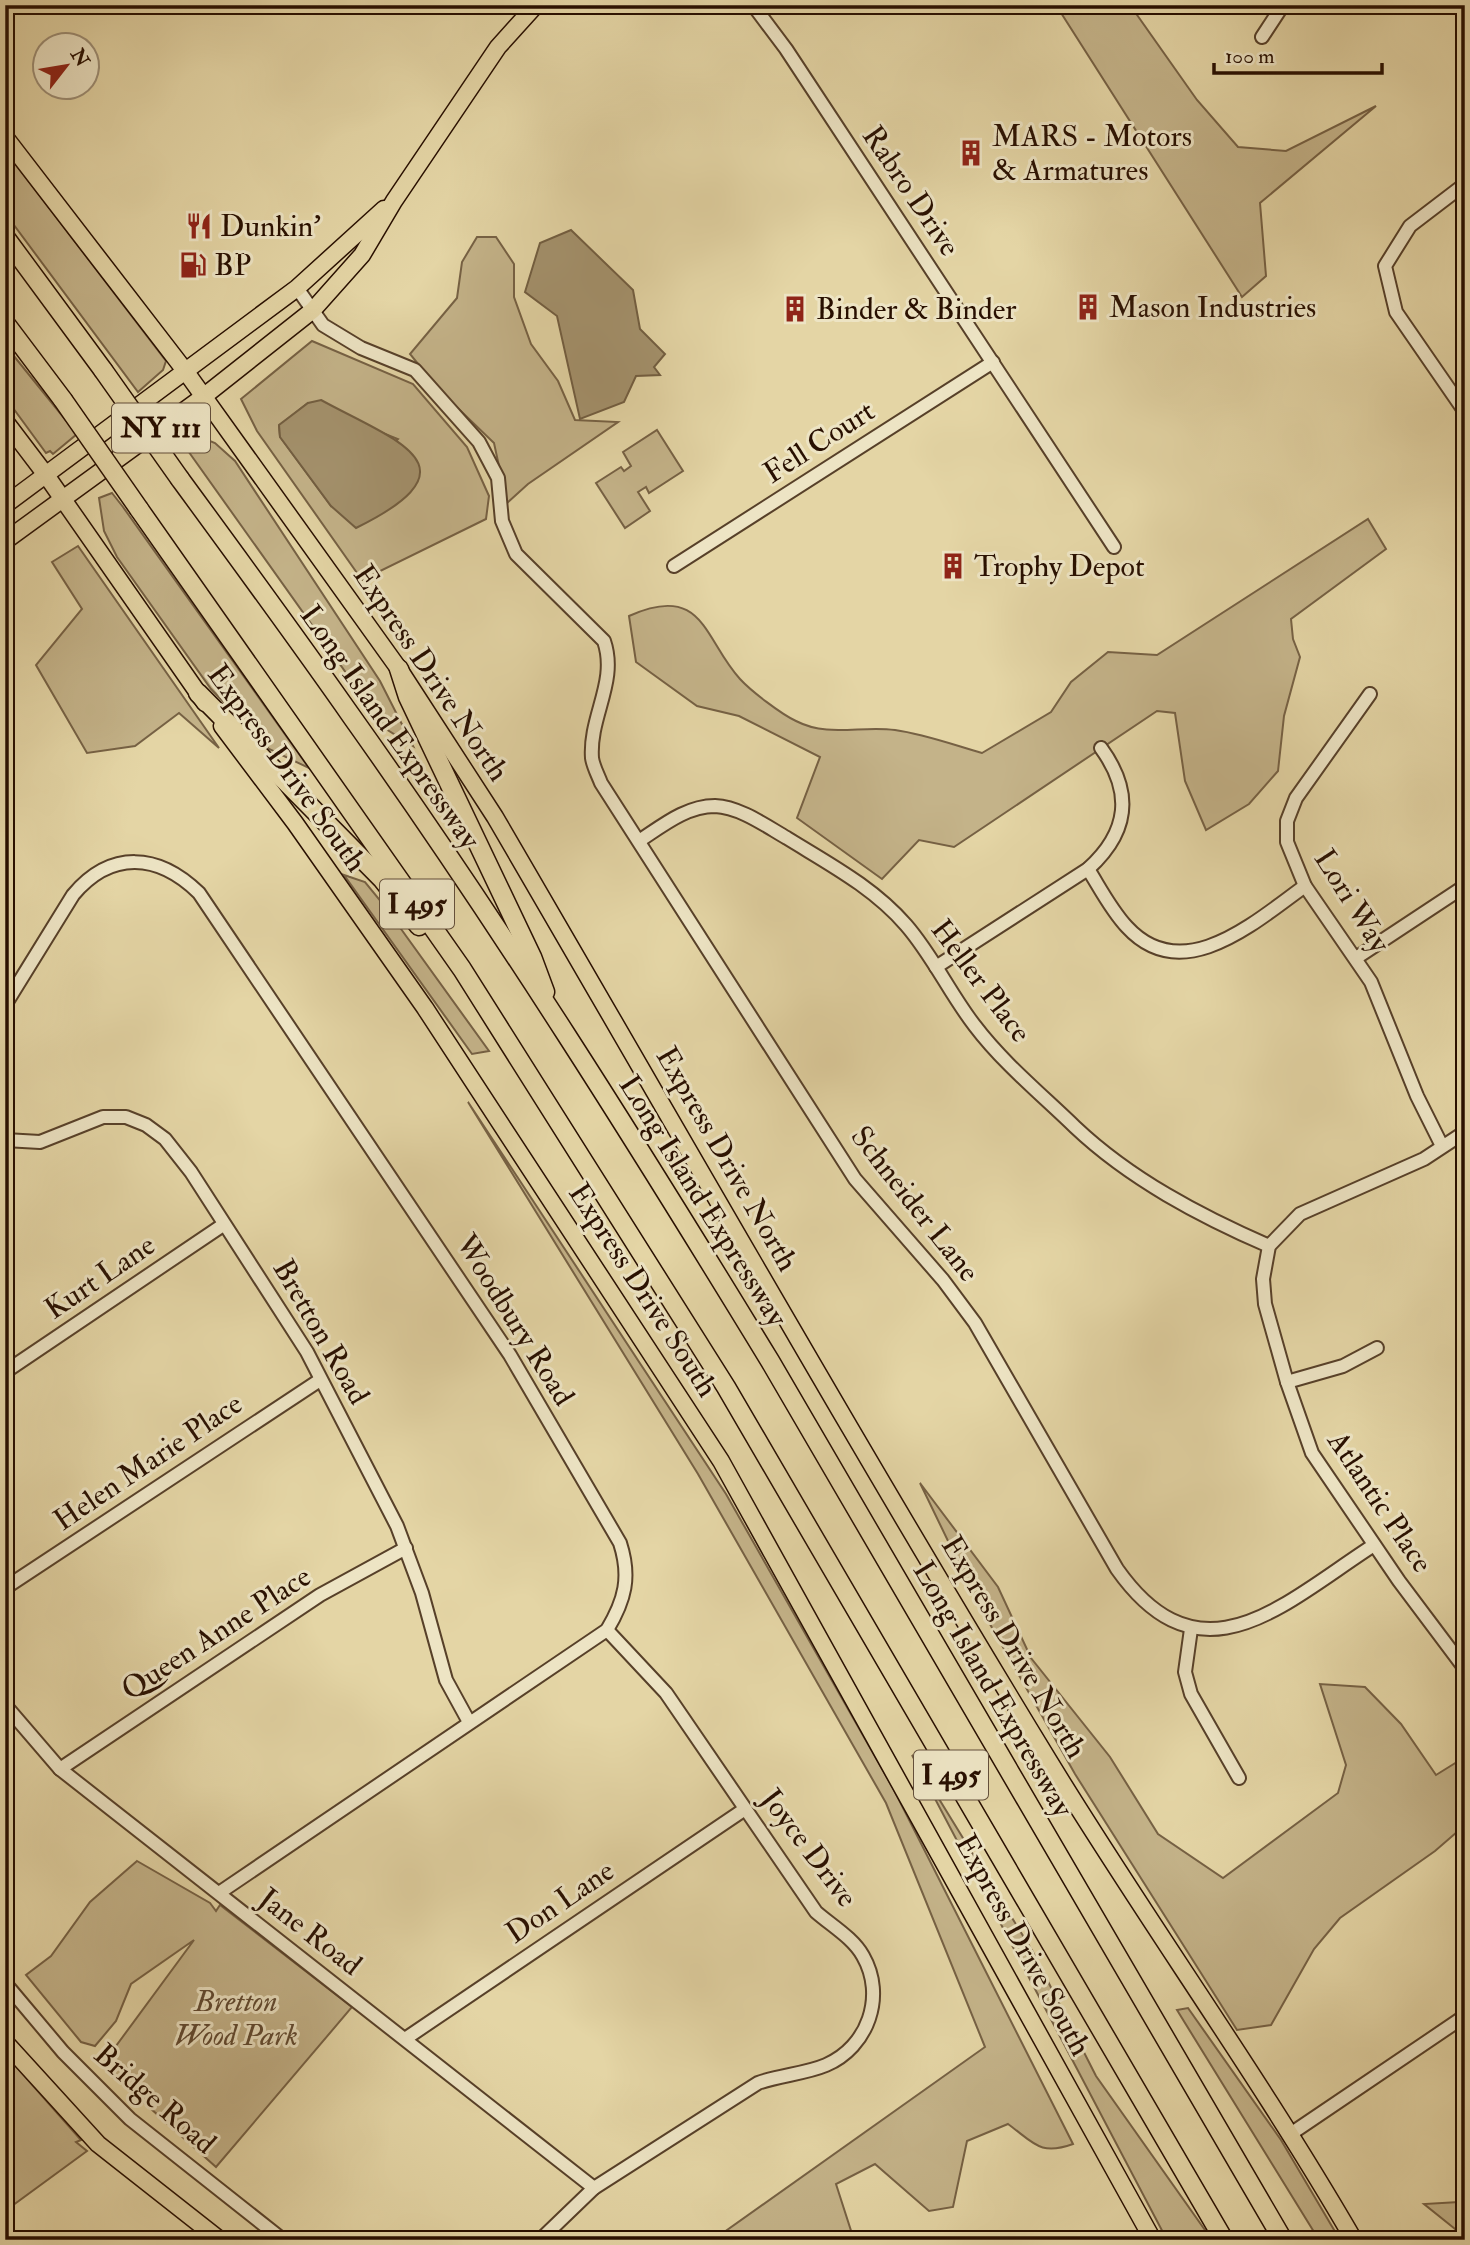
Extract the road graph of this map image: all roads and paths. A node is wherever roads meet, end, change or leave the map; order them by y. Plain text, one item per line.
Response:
1 (536, 5) edge
2 (754, 5) edge
3 (1283, 5) edge
4 (1262, 37) dead end
5 (5, 138) edge
6 (1465, 184) edge
7 (394, 201) junction
8 (5, 237) edge
9 (297, 288) junction
10 (313, 310) junction
11 (5, 323) edge
12 (993, 362) junction
13 (186, 372) junction
14 (203, 397) junction
15 (1465, 412) edge
16 (5, 421) edge
17 (47, 475) junction
18 (62, 499) junction
19 (5, 505) edge
20 (5, 541) edge
21 (1114, 547) dead end
22 (674, 566) dead end
23 (399, 669) junction
24 (198, 693) junction
25 (1370, 694) dead end
26 (1101, 747) dead end
27 (639, 841) junction
28 (1088, 869) junction
29 (1305, 886) junction
30 (1465, 886) edge
31 (1356, 958) junction
32 (936, 967) junction
33 (462, 969) junction
34 (5, 1005) edge
35 (553, 1015) junction
36 (1465, 1132) edge
37 (5, 1140) edge
38 (1443, 1146) junction
39 (223, 1225) junction
40 (1269, 1246) junction
41 (1377, 1348) dead end
42 (8, 1365) edge
43 (320, 1380) junction
44 (1287, 1382) junction
45 (1374, 1545) junction
46 (406, 1548) junction
47 (5, 1588) edge
48 (1191, 1629) junction
49 (607, 1630) junction
50 (1465, 1669) edge
51 (5, 1705) edge
52 (469, 1722) junction
53 (60, 1769) junction
54 (1239, 1779) dead end
55 (745, 1809) junction
56 (219, 1893) junction
57 (5, 1983) edge
58 (1465, 2016) edge
59 (405, 2039) junction
60 (5, 2042) edge
61 (1292, 2133) junction
62 (594, 2188) junction
63 (1150, 2239) edge
64 (220, 2240) edge
65 (283, 2240) edge
66 (540, 2240) edge
67 (1224, 2240) edge
68 (1283, 2240) edge
69 (1354, 2240) edge

1 - 7 main road, NY 111
2 - 12 street, Rabro Drive
3 - 4 street
5 - 13 main road, Express Drive North
6 - 15 street
7 - 9 main road, NY 111
7 - 10 main road, NY 111
8 - 35 highway, Long Island Expressway / I 495, bridge
9 - 10 street, Schneider Lane
9 - 13 main road, NY 111
10 - 14 main road, NY 111
10 - 27 street, Schneider Lane
11 - 33 highway, I 495, bridge
12 - 21 street, Rabro Drive
12 - 22 street, Fell Court
13 - 14 main road, Express Drive North
13 - 17 main road, NY 111
14 - 18 main road, NY 111
14 - 23 main road, Express Drive North
16 - 17 main road, Express Drive South
17 - 18 main road, Express Drive South
17 - 19 main road, NY 111
18 - 20 main road, NY 111
18 - 24 main road, Express Drive South
23 - 35 highway
23 - 61 main road, Express Drive North
24 - 33 highway
24 - 63 main road, Express Drive South
25 - 29 street, Lori Way
26 - 28 street
27 - 32 street, Heller Place
27 - 48 street, Schneider Lane
28 - 29 street
28 - 32 street
29 - 31 street, Lori Way
30 - 31 street
31 - 38 street, Lori Way
32 - 40 street, Heller Place
33 - 67 highway, I 495
34 - 49 street, Woodbury Road
35 - 68 highway, Long Island Expressway / I 495
36 - 38 street
37 - 39 street, Bretton Road
38 - 40 street
39 - 42 street, Kurt Lane
39 - 43 street, Bretton Road
40 - 44 street, Atlantic Place
41 - 44 street
43 - 46 street, Bretton Road
43 - 47 street, Helen Marie Place
44 - 45 street, Atlantic Place
45 - 48 street, Schneider Lane
45 - 50 street, Atlantic Place
46 - 52 street, Bretton Road
46 - 53 street, Queen Anne Place
48 - 54 street
49 - 52 street, Woodbury Road
49 - 55 street, Joyce Drive
51 - 53 street, Jane Road
52 - 56 street, Woodbury Road
53 - 56 street, Jane Road
55 - 59 street, Don Lane
55 - 62 street, Joyce Drive
56 - 59 street, Jane Road
57 - 65 street, Bridge Road
58 - 61 street
59 - 62 street, Jane Road
60 - 64 main road
61 - 69 main road, Express Drive North
62 - 66 street, Joyce Drive

